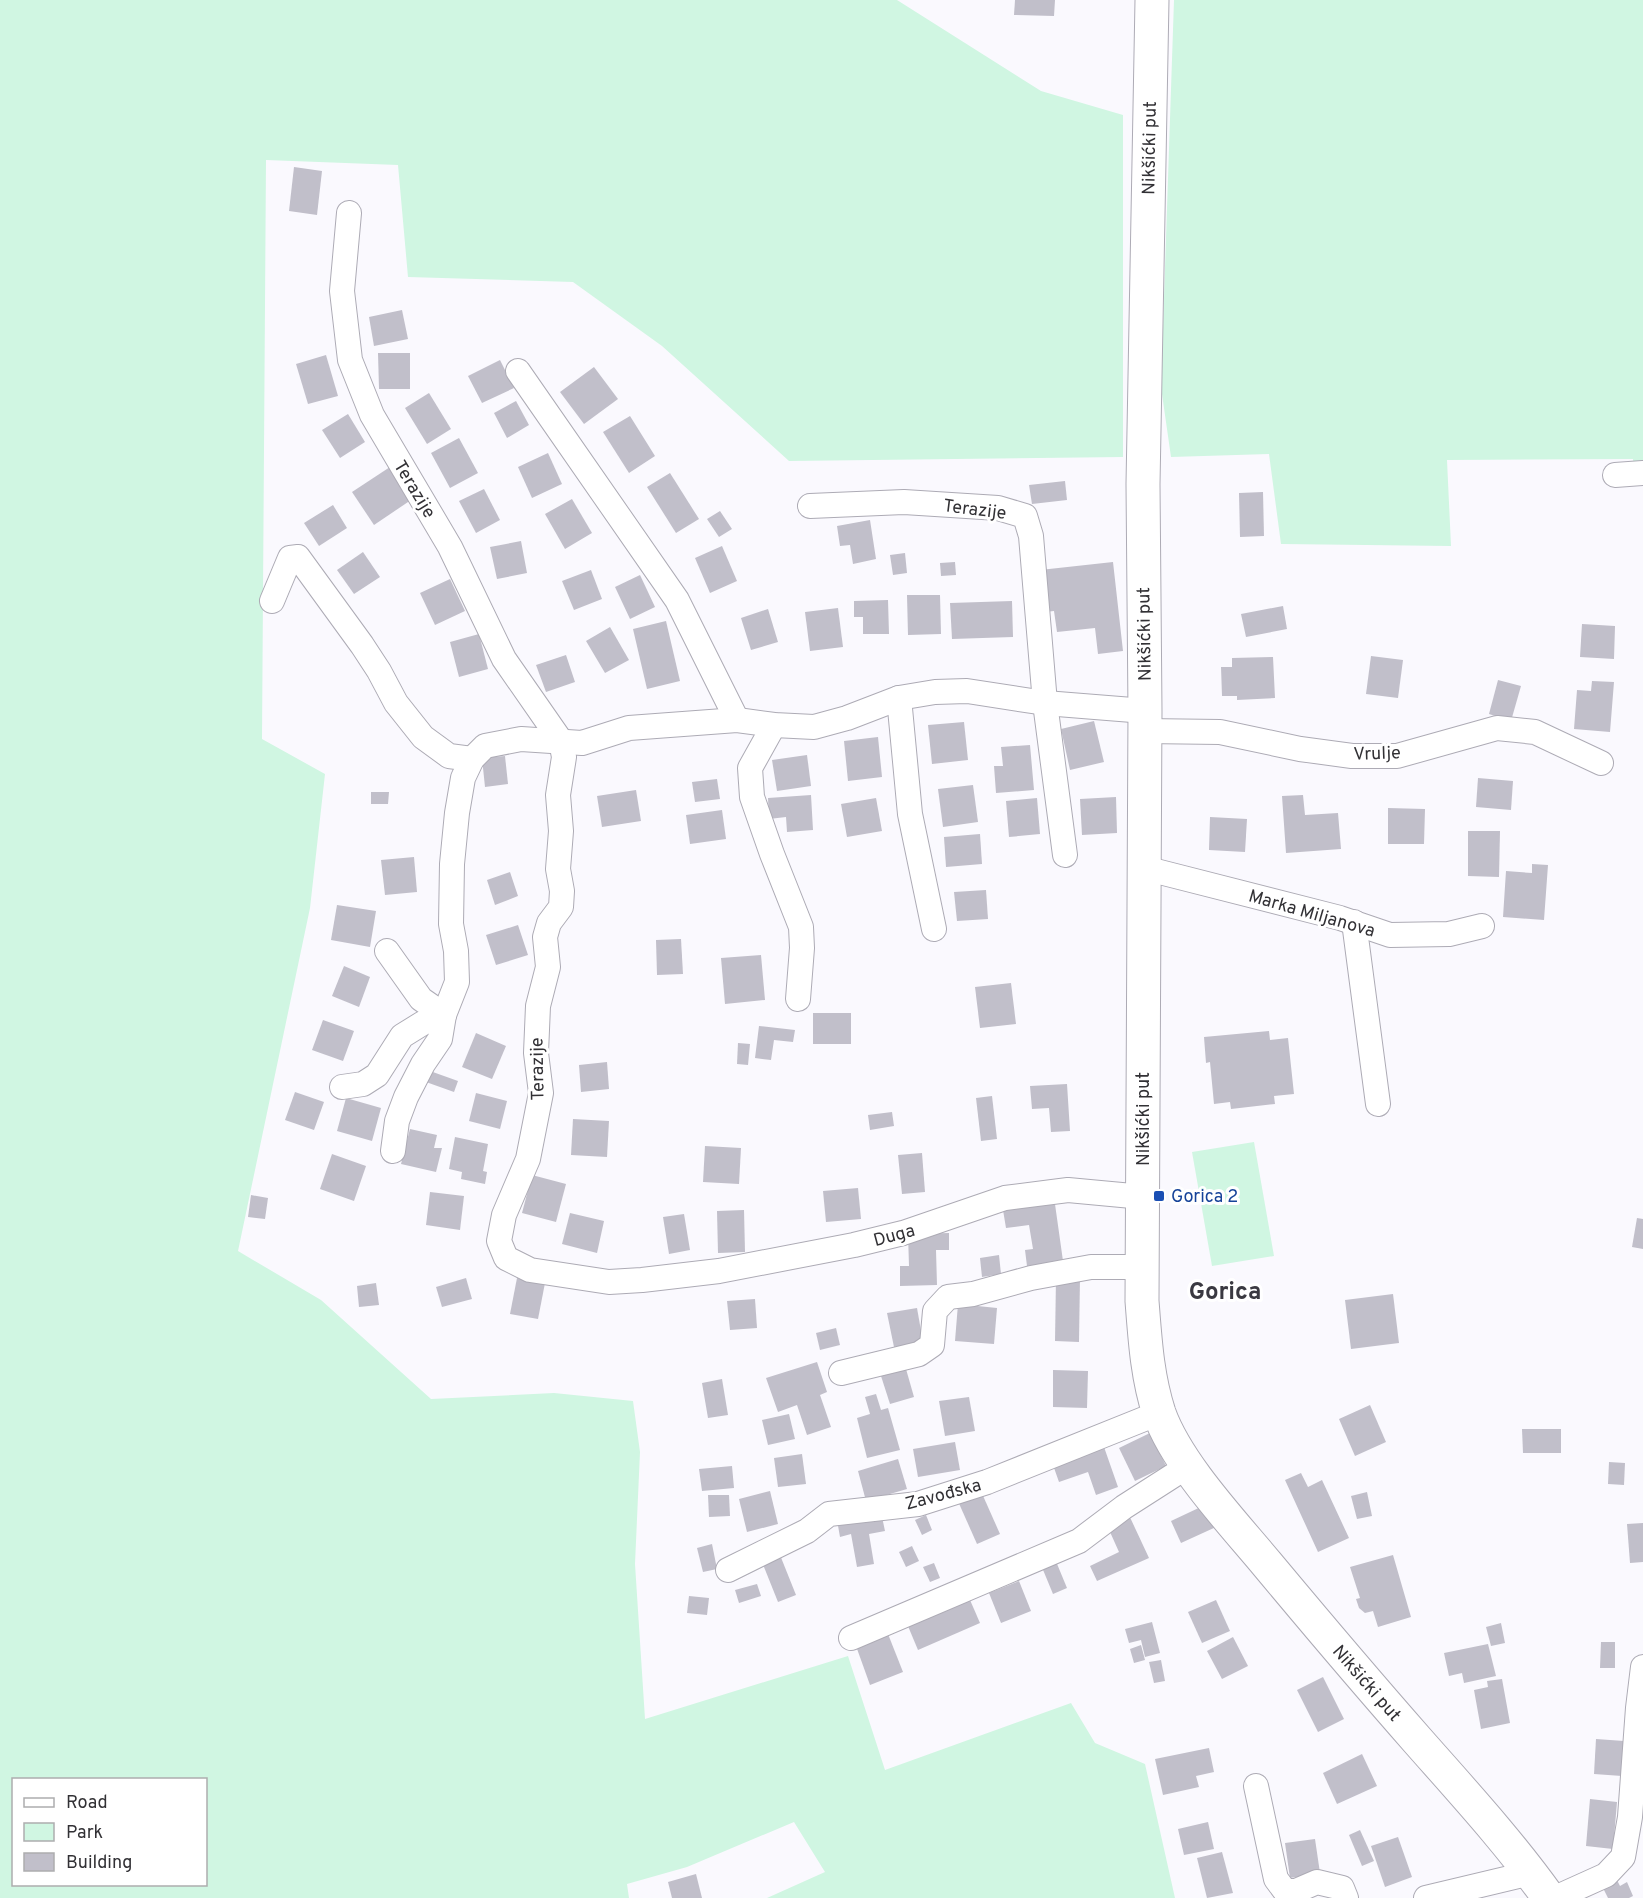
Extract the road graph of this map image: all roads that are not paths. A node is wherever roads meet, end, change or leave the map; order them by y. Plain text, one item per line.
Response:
1 (1152, 0) edge
2 (349, 213) dead end
3 (518, 371) dead end
4 (1643, 472) edge
5 (1615, 475) dead end
6 (810, 506) dead end
7 (272, 601) dead end
8 (899, 698) junction
9 (1045, 703) junction
10 (737, 720) junction
11 (1145, 721) junction
12 (774, 725) junction
13 (561, 741) junction
14 (472, 759) junction
15 (1601, 763) dead end
16 (1065, 855) dead end
17 (1144, 868) junction
18 (1354, 922) junction
19 (1482, 926) dead end
20 (934, 929) dead end
21 (387, 951) dead end
22 (798, 999) dead end
23 (444, 1016) junction
24 (342, 1087) dead end
25 (1378, 1104) dead end
26 (393, 1151) dead end
27 (1143, 1197) junction
28 (1143, 1267) junction
29 (642, 1280) joint
30 (841, 1373) dead end
31 (1159, 1413) junction
32 (1188, 1466) junction
33 (728, 1569) dead end
34 (851, 1638) dead end
35 (1643, 1667) edge
36 (1256, 1786) dead end
37 (1540, 1885) edge
38 (1346, 1898) edge
39 (1426, 1898) edge
40 (1555, 1898) edge

1 - 11 main road, Nikšićki put
2 - 13 street, Terazije
3 - 10 street
4 - 5 street
6 - 9 street, Terazije
7 - 14 street
8 - 9 street
8 - 12 street
8 - 20 street
9 - 11 street
9 - 16 street, Terazije
10 - 12 street
10 - 13 street
11 - 15 street, Vrulje
11 - 17 main road, Nikšićki put
12 - 22 street
13 - 14 street
13 - 29 street, Terazije
14 - 23 street
17 - 18 street, Marka Miljanova
17 - 27 main road, Nikšićki put
18 - 19 street, Marka Miljanova
18 - 25 street
21 - 23 street
23 - 24 street
23 - 26 street
27 - 28 main road, Nikšićki put
27 - 29 street, Duga
28 - 30 street
28 - 31 main road, Nikšićki put
31 - 32 main road, Nikšićki put
31 - 33 street, Zavođska
32 - 34 street
32 - 37 main road, Nikšićki put
35 - 40 street
36 - 38 street
37 - 39 street

